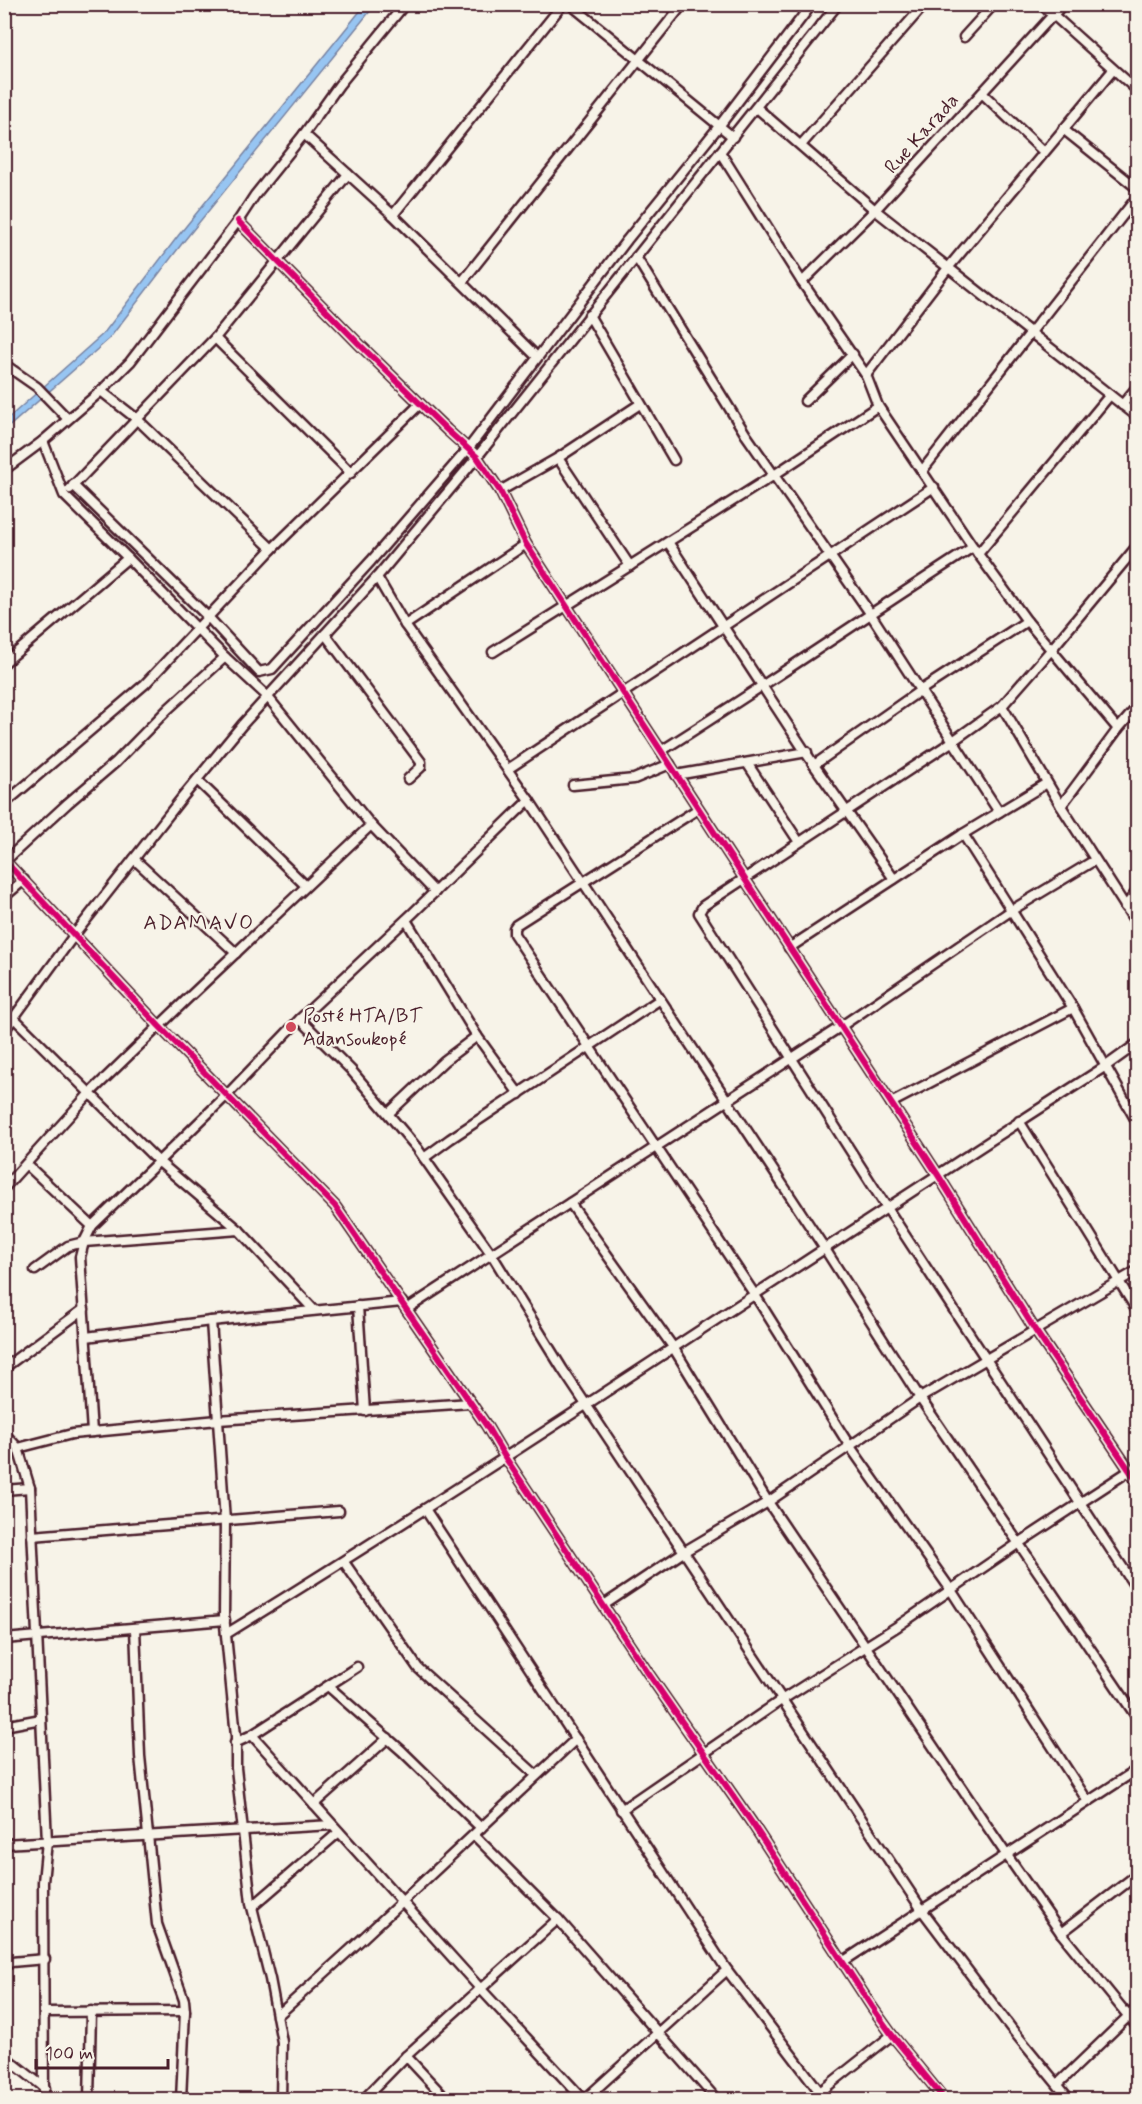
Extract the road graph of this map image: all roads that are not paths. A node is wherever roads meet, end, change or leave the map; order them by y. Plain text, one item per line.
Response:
1 (405, 4) edge
2 (563, 4) edge
3 (570, 4) edge
4 (683, 4) edge
5 (812, 4) edge
6 (838, 4) edge
7 (926, 4) edge
8 (994, 4) edge
9 (1041, 4) edge
10 (1063, 4) edge
11 (1053, 15) junction
12 (964, 37) dead end
13 (639, 60) junction
14 (1113, 70) junction
15 (1137, 91) edge
16 (982, 93) junction
17 (757, 108) junction
18 (720, 125) junction
19 (1063, 129) junction
20 (304, 134) junction
21 (733, 137) junction
22 (801, 145) junction
23 (720, 152) junction
24 (1044, 152) junction
25 (348, 174) junction
26 (1137, 189) edge
27 (1137, 196) edge
28 (875, 210) junction
29 (393, 215) junction
30 (238, 221) junction
31 (636, 257) junction
32 (279, 261) junction
33 (948, 268) junction
34 (462, 282) junction
35 (802, 282) junction
36 (589, 315) junction
37 (1031, 333) junction
38 (215, 338) junction
39 (853, 354) junction
40 (537, 357) junction
41 (4, 364) edge
42 (866, 375) junction
43 (1137, 386) edge
44 (101, 391) junction
45 (1110, 395) junction
46 (805, 401) dead end
47 (420, 404) junction
48 (640, 404) junction
49 (878, 405) junction
50 (1122, 405) junction
51 (1137, 417) edge
52 (68, 418) junction
53 (137, 419) junction
54 (43, 441) junction
55 (468, 449) junction
56 (477, 457) junction
57 (558, 458) junction
58 (674, 460) dead end
59 (4, 470) edge
60 (922, 471) junction
61 (351, 473) junction
62 (774, 475) junction
63 (73, 485) junction
64 (933, 488) junction
65 (500, 491) junction
66 (64, 495) junction
67 (668, 542) junction
68 (526, 544) junction
69 (1137, 545) edge
70 (272, 549) junction
71 (976, 550) junction
72 (831, 556) junction
73 (128, 558) junction
74 (630, 566) junction
75 (377, 577) junction
76 (566, 605) junction
77 (870, 614) junction
78 (208, 617) junction
79 (1027, 621) junction
80 (405, 625) junction
81 (724, 627) junction
82 (197, 628) junction
83 (325, 634) junction
84 (1051, 650) junction
85 (493, 652) dead end
86 (225, 657) junction
87 (4, 663) edge
88 (764, 686) junction
89 (921, 690) junction
90 (623, 693) junction
91 (267, 696) junction
92 (1002, 706) junction
93 (1137, 706) edge
94 (1118, 729) junction
95 (953, 741) junction
96 (661, 751) junction
97 (807, 752) junction
98 (747, 763) junction
99 (670, 764) junction
100 (814, 765) junction
101 (507, 769) junction
102 (676, 775) junction
103 (408, 779) dead end
104 (197, 780) junction
105 (1047, 783) junction
106 (573, 785) dead end
107 (529, 800) junction
108 (4, 804) edge
109 (1061, 806) junction
110 (698, 809) junction
111 (847, 811) junction
112 (999, 812) junction
113 (371, 825) junction
114 (963, 834) junction
115 (799, 842) junction
116 (134, 859) junction
117 (1095, 860) junction
118 (5, 861) edge
119 (743, 878) junction
120 (894, 879) junction
121 (24, 880) junction
122 (582, 881) junction
123 (306, 886) junction
124 (1137, 890) edge
125 (435, 892) junction
126 (4, 897) edge
127 (1125, 907) junction
128 (1012, 910) junction
129 (406, 920) junction
130 (1137, 926) edge
131 (75, 934) junction
132 (789, 948) junction
133 (236, 953) junction
134 (659, 1000) junction
135 (1073, 1008) junction
136 (14, 1018) junction
137 (300, 1019) junction
138 (159, 1026) junction
139 (840, 1027) junction
140 (4, 1031) edge
141 (477, 1036) junction
142 (1137, 1043) edge
143 (589, 1045) junction
144 (792, 1058) junction
145 (1106, 1065) junction
146 (90, 1094) junction
147 (519, 1094) junction
148 (226, 1096) junction
149 (727, 1101) junction
150 (891, 1104) junction
151 (389, 1113) junction
152 (1019, 1121) junction
153 (1137, 1124) edge
154 (656, 1146) junction
155 (424, 1158) junction
156 (158, 1161) junction
157 (26, 1164) junction
158 (938, 1175) junction
159 (4, 1188) edge
160 (570, 1203) junction
161 (887, 1208) junction
162 (92, 1226) junction
163 (239, 1230) junction
164 (84, 1242) junction
165 (825, 1249) junction
166 (492, 1255) junction
167 (35, 1270) dead end
168 (1137, 1270) edge
169 (1119, 1280) junction
170 (755, 1295) junction
171 (358, 1306) junction
172 (404, 1306) junction
173 (84, 1309) junction
174 (314, 1310) junction
175 (1137, 1312) edge
176 (211, 1321) junction
177 (1035, 1330) junction
178 (86, 1337) junction
179 (673, 1347) junction
180 (986, 1359) junction
181 (4, 1368) edge
182 (920, 1398) junction
183 (471, 1403) junction
184 (586, 1404) junction
185 (365, 1410) junction
186 (218, 1420) junction
187 (92, 1432) junction
188 (4, 1433) edge
189 (849, 1445) junction
190 (18, 1448) junction
191 (505, 1457) junction
192 (1129, 1471) junction
193 (1137, 1483) edge
194 (30, 1488) junction
195 (4, 1490) edge
196 (768, 1502) junction
197 (1080, 1503) junction
198 (425, 1509) junction
199 (339, 1511) dead end
200 (225, 1521) junction
201 (32, 1536) junction
202 (1019, 1543) junction
203 (685, 1551) junction
204 (344, 1562) junction
205 (951, 1590) junction
206 (1137, 1591) edge
207 (604, 1605) junction
208 (225, 1620) junction
209 (135, 1628) junction
210 (226, 1634) junction
211 (37, 1637) junction
212 (4, 1639) edge
213 (866, 1646) junction
214 (357, 1668) dead end
215 (328, 1686) junction
216 (782, 1700) junction
217 (41, 1719) junction
218 (1137, 1719) edge
219 (4, 1726) edge
220 (252, 1735) junction
221 (388, 1738) junction
222 (576, 1739) junction
223 (235, 1743) junction
224 (705, 1753) junction
225 (1137, 1769) edge
226 (536, 1775) junction
227 (1088, 1800) junction
228 (314, 1804) junction
229 (621, 1810) junction
230 (332, 1825) junction
231 (481, 1828) junction
232 (243, 1830) junction
233 (339, 1832) junction
234 (149, 1835) junction
235 (474, 1835) junction
236 (47, 1841) junction
237 (4, 1844) edge
238 (1006, 1854) junction
239 (1137, 1874) edge
240 (402, 1902) junction
241 (252, 1907) junction
242 (922, 1910) junction
243 (558, 1919) junction
244 (1061, 1933) junction
245 (45, 1959) junction
246 (844, 1961) junction
247 (4, 1967) edge
248 (727, 1970) junction
249 (480, 1989) junction
250 (1137, 2007) edge
251 (91, 2011) junction
252 (185, 2011) junction
253 (45, 2012) junction
254 (277, 2016) junction
255 (1128, 2016) junction
256 (1137, 2028) edge
257 (658, 2032) junction
258 (892, 2036) junction
259 (4, 2056) edge
260 (405, 2056) junction
261 (1058, 2084) junction
262 (45, 2088) junction
263 (820, 2092) junction
264 (584, 2099) edge
265 (44, 2100) edge
266 (89, 2100) edge
267 (182, 2100) edge
268 (281, 2100) edge
269 (363, 2100) edge
270 (447, 2100) edge
271 (717, 2100) edge
272 (810, 2100) edge
273 (826, 2100) edge
274 (945, 2100) edge
275 (1070, 2100) edge

1 - 20 street
2 - 29 street
3 - 13 street
4 - 13 street
5 - 18 street
6 - 17 street
7 - 22 street
8 - 12 street
9 - 11 street
10 - 11 street, Rue Karada
11 - 14 street
11 - 16 street, Rue Karada
13 - 18 street
13 - 34 street
14 - 15 street
14 - 19 street
16 - 24 street
16 - 28 street, Rue Karada
17 - 21 street
17 - 22 street
18 - 21 street
18 - 40 street
19 - 24 street
19 - 26 street
20 - 25 street
20 - 30 street
21 - 23 street
22 - 28 street
23 - 31 street
23 - 35 street
24 - 33 street
25 - 29 street
25 - 32 street
27 - 37 street
28 - 33 street
28 - 35 street, Rue Karada
29 - 34 street
30 - 32 street
30 - 44 street
31 - 36 street
31 - 62 street
32 - 38 street
32 - 47 street
33 - 37 street
33 - 42 street
34 - 40 street
35 - 39 street
36 - 48 street
36 - 56 street
37 - 45 street
37 - 60 street
38 - 53 street
38 - 61 street
39 - 42 street
39 - 46 street
40 - 55 street
41 - 52 street
42 - 49 street
43 - 50 street
44 - 52 street
44 - 53 street
45 - 50 street
45 - 71 street
47 - 55 street
47 - 61 street
48 - 57 street
48 - 58 street
49 - 60 street
49 - 62 street
50 - 51 street
52 - 54 street
53 - 63 street
53 - 70 street
54 - 59 street
54 - 66 street
55 - 56 street
55 - 78 street
56 - 65 street
56 - 75 street
57 - 65 street
57 - 74 street
60 - 64 street
61 - 70 street
62 - 67 street
62 - 72 street
63 - 66 street
63 - 78 street
64 - 71 street
64 - 72 street
65 - 68 street
66 - 73 street
67 - 74 street
67 - 81 street
68 - 76 street
68 - 80 street
69 - 84 street
70 - 78 street
71 - 77 street
71 - 79 street
72 - 77 street
72 - 81 street
73 - 82 street
73 - 87 street
74 - 76 street
75 - 80 street
75 - 83 street
76 - 85 street
76 - 90 street
77 - 88 street
77 - 89 street
78 - 82 street
79 - 84 street
79 - 89 street
80 - 101 street
81 - 88 street
81 - 90 street
82 - 86 street
82 - 108 street
83 - 91 street
83 - 103 street
84 - 92 street
84 - 94 street
86 - 91 street
86 - 118 street
88 - 96 street
88 - 97 street
89 - 95 street
89 - 100 street
90 - 96 street
90 - 101 street
91 - 104 street
91 - 113 street
92 - 95 street
92 - 105 street
93 - 94 street
94 - 109 street
95 - 111 street
95 - 112 street
96 - 99 street
97 - 98 street
97 - 100 street
98 - 102 street
98 - 115 street
99 - 102 street
99 - 106 street
100 - 111 street
101 - 107 street
102 - 110 street
104 - 116 street
104 - 123 street
105 - 109 street
105 - 112 street
107 - 122 street
107 - 125 street
109 - 117 street
110 - 119 street
110 - 122 street
111 - 115 street
111 - 120 street
112 - 114 street
113 - 123 street
113 - 125 street
114 - 120 street
114 - 128 street
115 - 119 street
116 - 131 street
116 - 133 street
117 - 127 street
117 - 128 street
118 - 121 street
119 - 132 street
119 - 144 street
120 - 132 street
121 - 126 street
121 - 131 street
122 - 134 street
122 - 143 street
123 - 133 street
124 - 127 street
125 - 129 street
127 - 130 street
128 - 135 street
128 - 139 street
129 - 137 street
129 - 141 street
131 - 136 street
131 - 138 street
132 - 139 street
133 - 138 street
134 - 143 street
134 - 149 street
135 - 145 street
135 - 150 street
136 - 140 street
136 - 146 street
137 - 148 street
137 - 151 street
138 - 146 street
138 - 148 street
139 - 144 street
139 - 150 street
141 - 147 street
141 - 151 street
142 - 145 street
143 - 147 street
143 - 154 street
144 - 149 street
144 - 161 street
145 - 152 street
145 - 153 street
146 - 156 street
146 - 157 street
147 - 155 street
148 - 156 street
148 - 172 street
149 - 154 street
149 - 165 street
150 - 158 street
151 - 155 street
152 - 158 street
152 - 169 street
154 - 160 street
154 - 170 street
155 - 166 street
156 - 162 street
156 - 163 street
157 - 159 street
157 - 162 street
158 - 161 street
158 - 177 street
160 - 166 street
160 - 179 street
161 - 165 street
161 - 180 street
162 - 164 street
163 - 164 street
163 - 174 street
164 - 167 street
164 - 173 street
165 - 170 street
165 - 182 street
166 - 172 street
166 - 184 street
168 - 169 street
169 - 175 street
169 - 177 street
170 - 179 street
170 - 189 street
171 - 172 street
171 - 174 street
171 - 185 street
172 - 183 street
173 - 178 street
173 - 181 street
174 - 176 street
176 - 178 street
176 - 186 street
177 - 180 street
177 - 192 street
178 - 187 street
179 - 184 street
179 - 196 street
180 - 182 street
180 - 197 street
182 - 189 street
182 - 202 street
183 - 185 street
183 - 191 street
184 - 191 street
184 - 203 street
185 - 186 street
186 - 187 street
186 - 200 street
187 - 190 street
188 - 190 street
189 - 196 street
189 - 205 street
190 - 194 street
191 - 198 street
191 - 207 street
192 - 193 street
192 - 197 street
194 - 195 street
194 - 201 street
196 - 203 street
196 - 213 street
197 - 202 street
197 - 206 street
198 - 204 street
198 - 222 street
199 - 200 street
200 - 201 street
200 - 208 street
201 - 211 street
202 - 205 street
202 - 218 street
203 - 207 street
203 - 216 street
204 - 210 street
204 - 226 street
205 - 213 street
205 - 227 street
207 - 224 street
208 - 209 street
208 - 210 street
209 - 211 street
209 - 234 street
210 - 223 street
211 - 212 street
211 - 217 street
213 - 216 street
213 - 238 street
214 - 215 street
215 - 220 street
215 - 221 street
216 - 224 street
216 - 242 street
217 - 219 street
217 - 236 street
220 - 223 street
220 - 228 street
221 - 228 street
221 - 231 street
222 - 226 street
222 - 229 street
223 - 232 street
224 - 229 street
224 - 246 street
225 - 227 street
226 - 231 street
227 - 238 street
228 - 230 street
229 - 248 street
230 - 232 street
230 - 233 street
231 - 235 street
232 - 234 street
232 - 241 street
233 - 240 street
233 - 241 street
234 - 236 street
234 - 252 street
235 - 240 street
235 - 243 street
236 - 237 street
236 - 245 street
238 - 242 street
238 - 244 street
239 - 244 street
240 - 249 street
240 - 254 street
241 - 254 street
242 - 246 street
242 - 261 street
243 - 249 street
243 - 257 street
244 - 255 street
245 - 247 street
245 - 253 street
246 - 258 street
248 - 257 street
248 - 263 street
249 - 260 street
249 - 264 street
250 - 255 street
251 - 252 street
251 - 253 street
251 - 266 street
252 - 267 street
253 - 262 street
254 - 268 street
255 - 256 street
255 - 261 street
257 - 264 street
257 - 271 street
258 - 263 street
258 - 274 street
259 - 262 street
260 - 269 street
260 - 270 street
261 - 275 street
262 - 265 street
263 - 272 street
263 - 273 street

